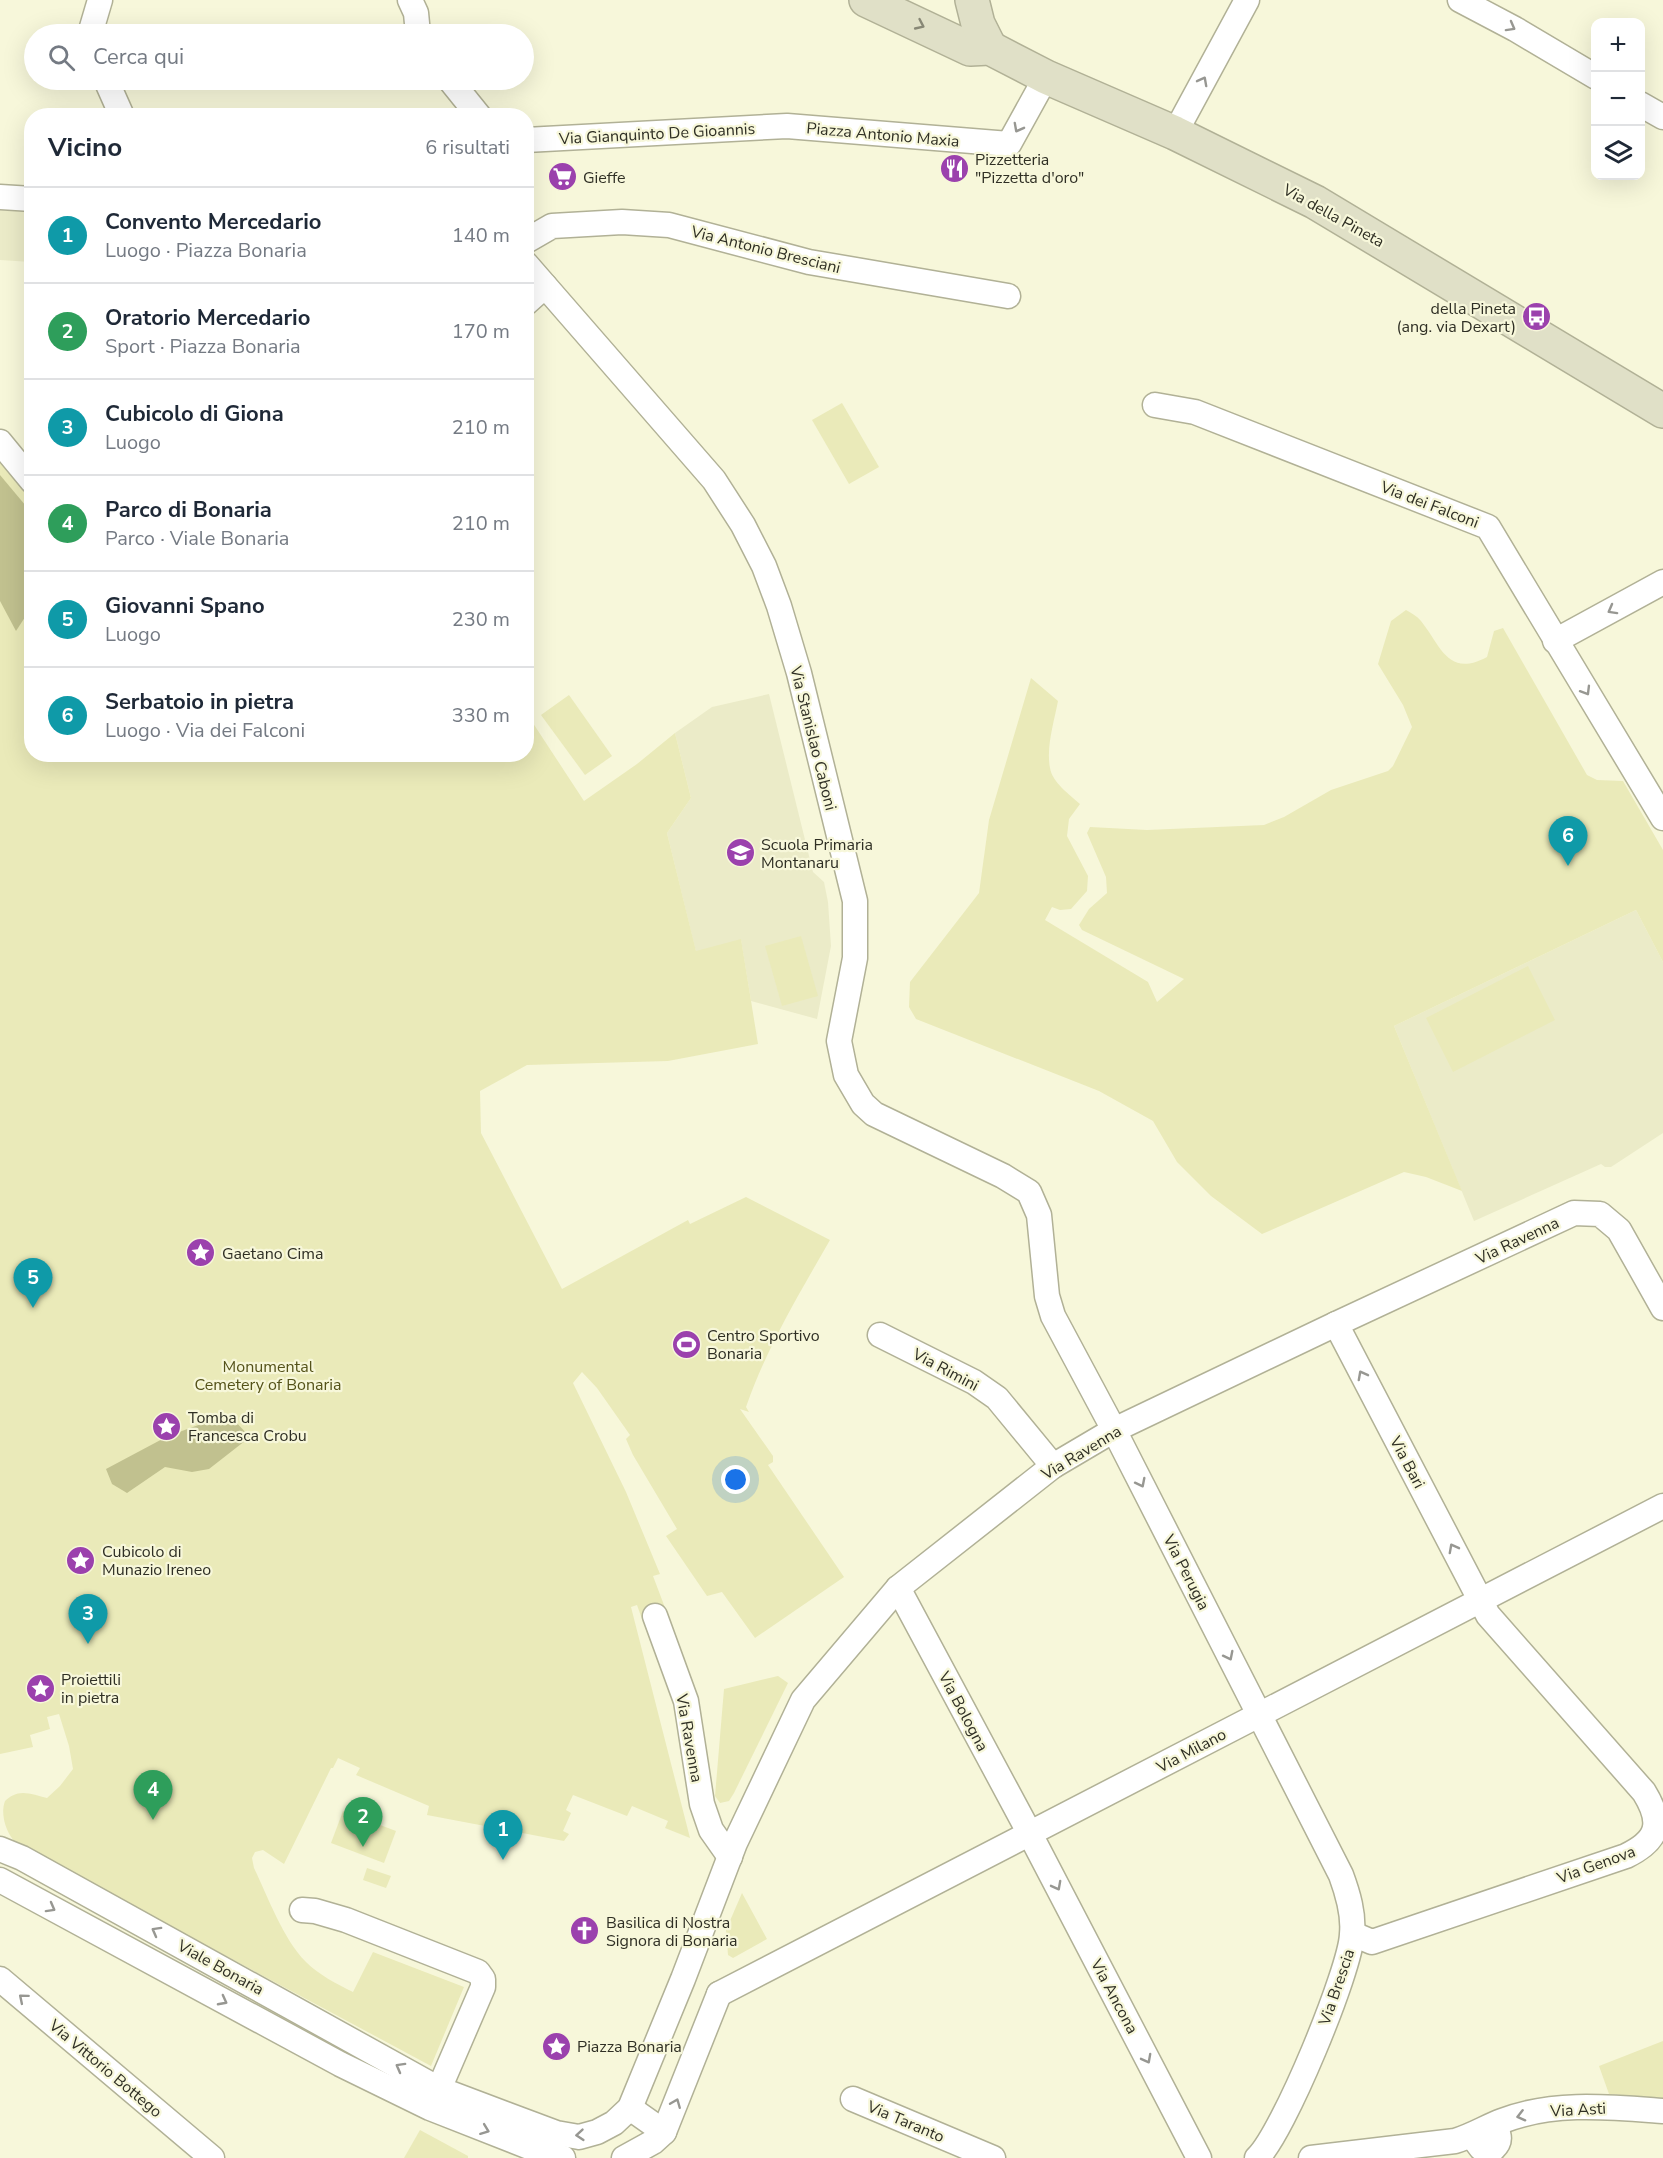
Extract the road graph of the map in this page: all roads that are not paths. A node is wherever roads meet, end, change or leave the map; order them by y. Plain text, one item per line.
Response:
1 (100, 0) edge
2 (410, 0) edge
3 (866, 0) edge
4 (972, 0) edge
5 (1247, 0) edge
6 (1460, 0) edge
7 (93, 24) edge
8 (417, 24) edge
9 (990, 48) junction
10 (1591, 74) edge
11 (1046, 77) junction
12 (110, 90) edge
13 (458, 90) edge
14 (1645, 106) edge
15 (118, 108) edge
16 (473, 108) edge
17 (1663, 117) edge
18 (787, 126) joint
19 (1175, 133) junction
20 (534, 141) edge
21 (0, 197) edge
22 (24, 198) edge
23 (534, 236) edge
24 (534, 273) edge
25 (545, 286) junction
26 (534, 296) edge
27 (1008, 296) dead end
28 (1155, 405) dead end
29 (1663, 411) edge
30 (0, 442) edge
31 (24, 471) edge
32 (1663, 582) edge
33 (1556, 641) junction
34 (1663, 818) edge
35 (1663, 1308) edge
36 (1336, 1324) junction
37 (880, 1335) dead end
38 (1114, 1430) junction
39 (1053, 1466) junction
40 (1663, 1506) edge
41 (898, 1588) junction
42 (1480, 1600) junction
43 (655, 1616) dead end
44 (1259, 1714) junction
45 (1030, 1834) junction
46 (0, 1849) edge
47 (730, 1857) junction
48 (0, 1880) edge
49 (302, 1910) dead end
50 (1353, 1934) junction
51 (0, 1979) edge
52 (683, 1979) junction
53 (718, 1994) junction
54 (435, 2099) junction
55 (853, 2099) dead end
56 (630, 2108) junction
57 (1663, 2111) edge
58 (664, 2132) junction
59 (1261, 2157) edge
60 (212, 2158) edge
61 (563, 2158) edge
62 (624, 2158) edge
63 (993, 2158) edge
64 (1199, 2158) edge
65 (1311, 2158) edge

1 - 7 street
2 - 8 street
3 -> 9 street
4 - 9 street
19 -> 5 street
6 -> 10 street
9 - 11 street, Via della Pineta
11 -> 18 street, Piazza Antonio Maxia
11 - 19 street, Via della Pineta
12 - 15 street
13 - 16 street
14 - 17 street
18 - 20 street, Via Gianquinto De Gioannis
19 - 29 street, Via della Pineta
21 - 22 street
23 - 27 street, Via Antonio Bresciani
24 - 25 street, Via Stanislao Caboni
25 - 26 street
25 - 38 street, Via Stanislao Caboni
28 - 33 street, Via dei Falconi
30 - 31 street
32 -> 33 street
33 -> 34 street, Via dei Falconi
35 - 36 street, Via Ravenna
36 - 38 street, Via Ravenna
42 -> 36 street, Via Bari
37 - 39 street, Via Rimini
38 - 39 street, Via Ravenna
38 -> 44 street, Via Perugia
39 - 41 street, Via Ravenna
40 - 42 street, Via Milano
41 - 45 street, Via Bologna
41 - 47 street, Via Ravenna
42 - 44 street, Via Milano
42 - 50 street, Via Genova
43 - 47 street, Via Ravenna
44 - 45 street, Via Milano
44 - 50 street, Via Brescia
45 - 53 street, Via Milano
45 -> 64 street, Via Ancona
54 -> 46 street, Viale Bonaria
47 - 52 street, Via Ravenna
48 -> 54 street, Viale Bonaria
49 - 54 street
50 - 59 street, Via Brescia
60 -> 51 street, Via Vittorio Bottego
52 - 53 street
52 - 56 street, Viale Bonaria
58 -> 53 street
56 -> 54 street, Viale Bonaria
54 -> 61 street, Viale Bonaria
55 - 63 street, Via Taranto
56 - 58 street
57 -> 65 street, Via Asti
58 - 62 street

